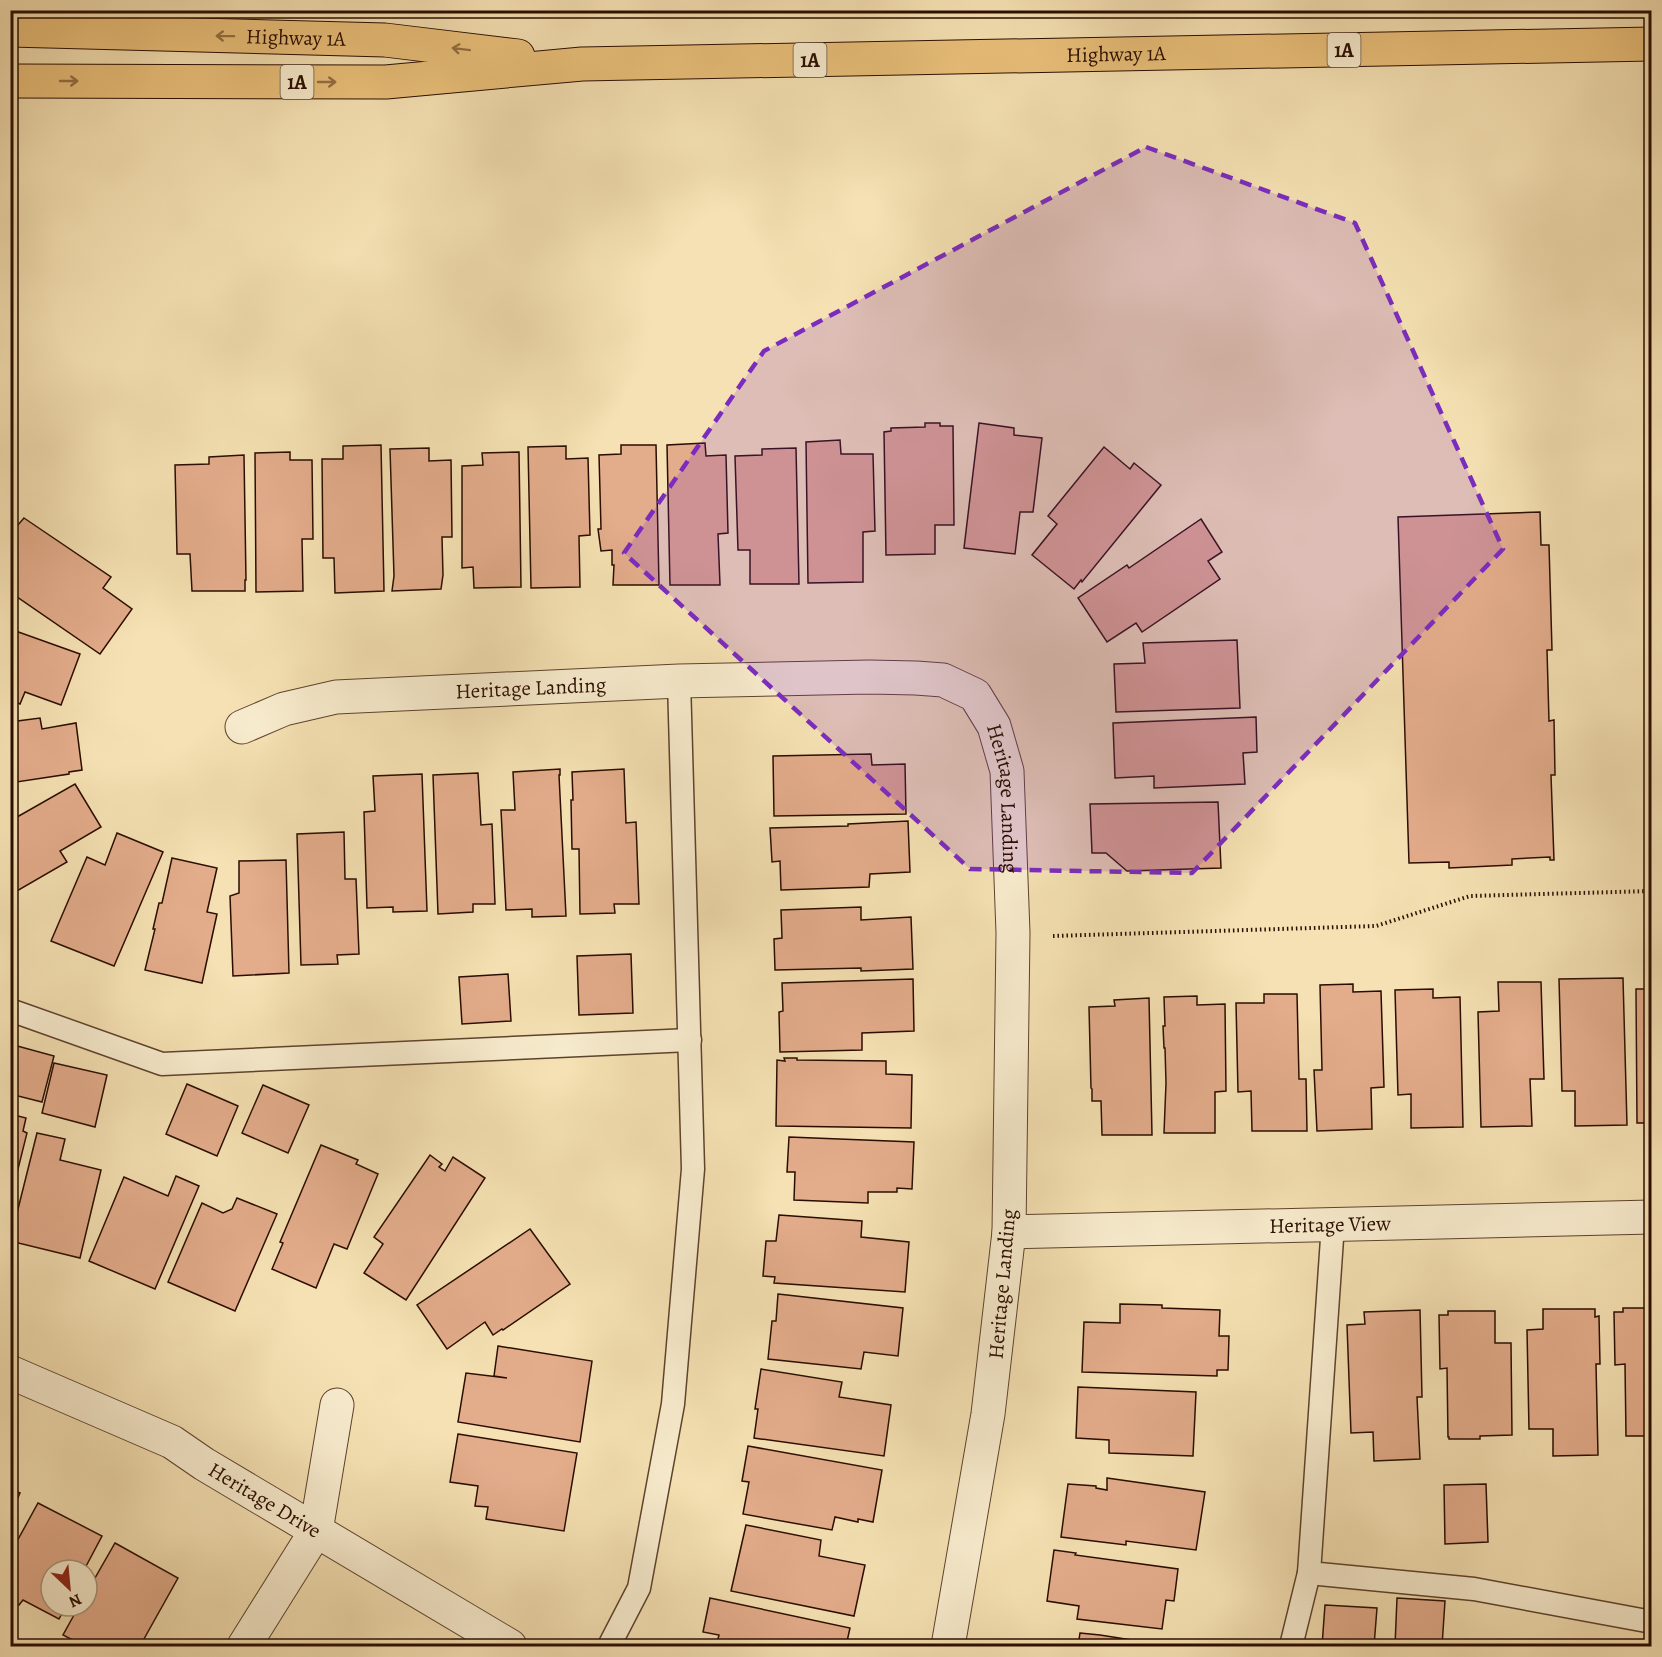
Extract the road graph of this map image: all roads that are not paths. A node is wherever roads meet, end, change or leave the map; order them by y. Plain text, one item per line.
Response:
1 (10, 30) edge
2 (1652, 44) edge
3 (582, 64) junction
4 (10, 81) edge
5 (680, 681) junction
6 (242, 728) dead end
7 (10, 1010) edge
8 (690, 1040) junction
9 (1652, 1217) edge
10 (1333, 1224) junction
11 (1009, 1232) junction
12 (10, 1372) edge
13 (337, 1405) dead end
14 (316, 1531) junction
15 (1310, 1573) junction
16 (1652, 1622) edge
17 (244, 1647) edge
18 (510, 1647) edge
19 (609, 1647) edge
20 (948, 1647) edge
21 (1291, 1647) edge

3 -> 1 main road, Highway 1A / 1A
2 - 3 main road, Highway 1A / 1A
4 -> 3 main road, Highway 1A / 1A
5 - 6 street, Heritage Landing
5 - 8 lane
5 - 11 street, Heritage Landing
7 - 8 lane
8 - 19 lane
9 - 10 street, Heritage View
10 - 11 street, Heritage View
10 - 15 lane
11 - 20 street, Heritage Landing
12 - 14 street, Heritage Drive
13 - 14 street
14 - 17 street
14 - 18 street, Heritage Drive
15 - 16 lane
15 - 21 lane

